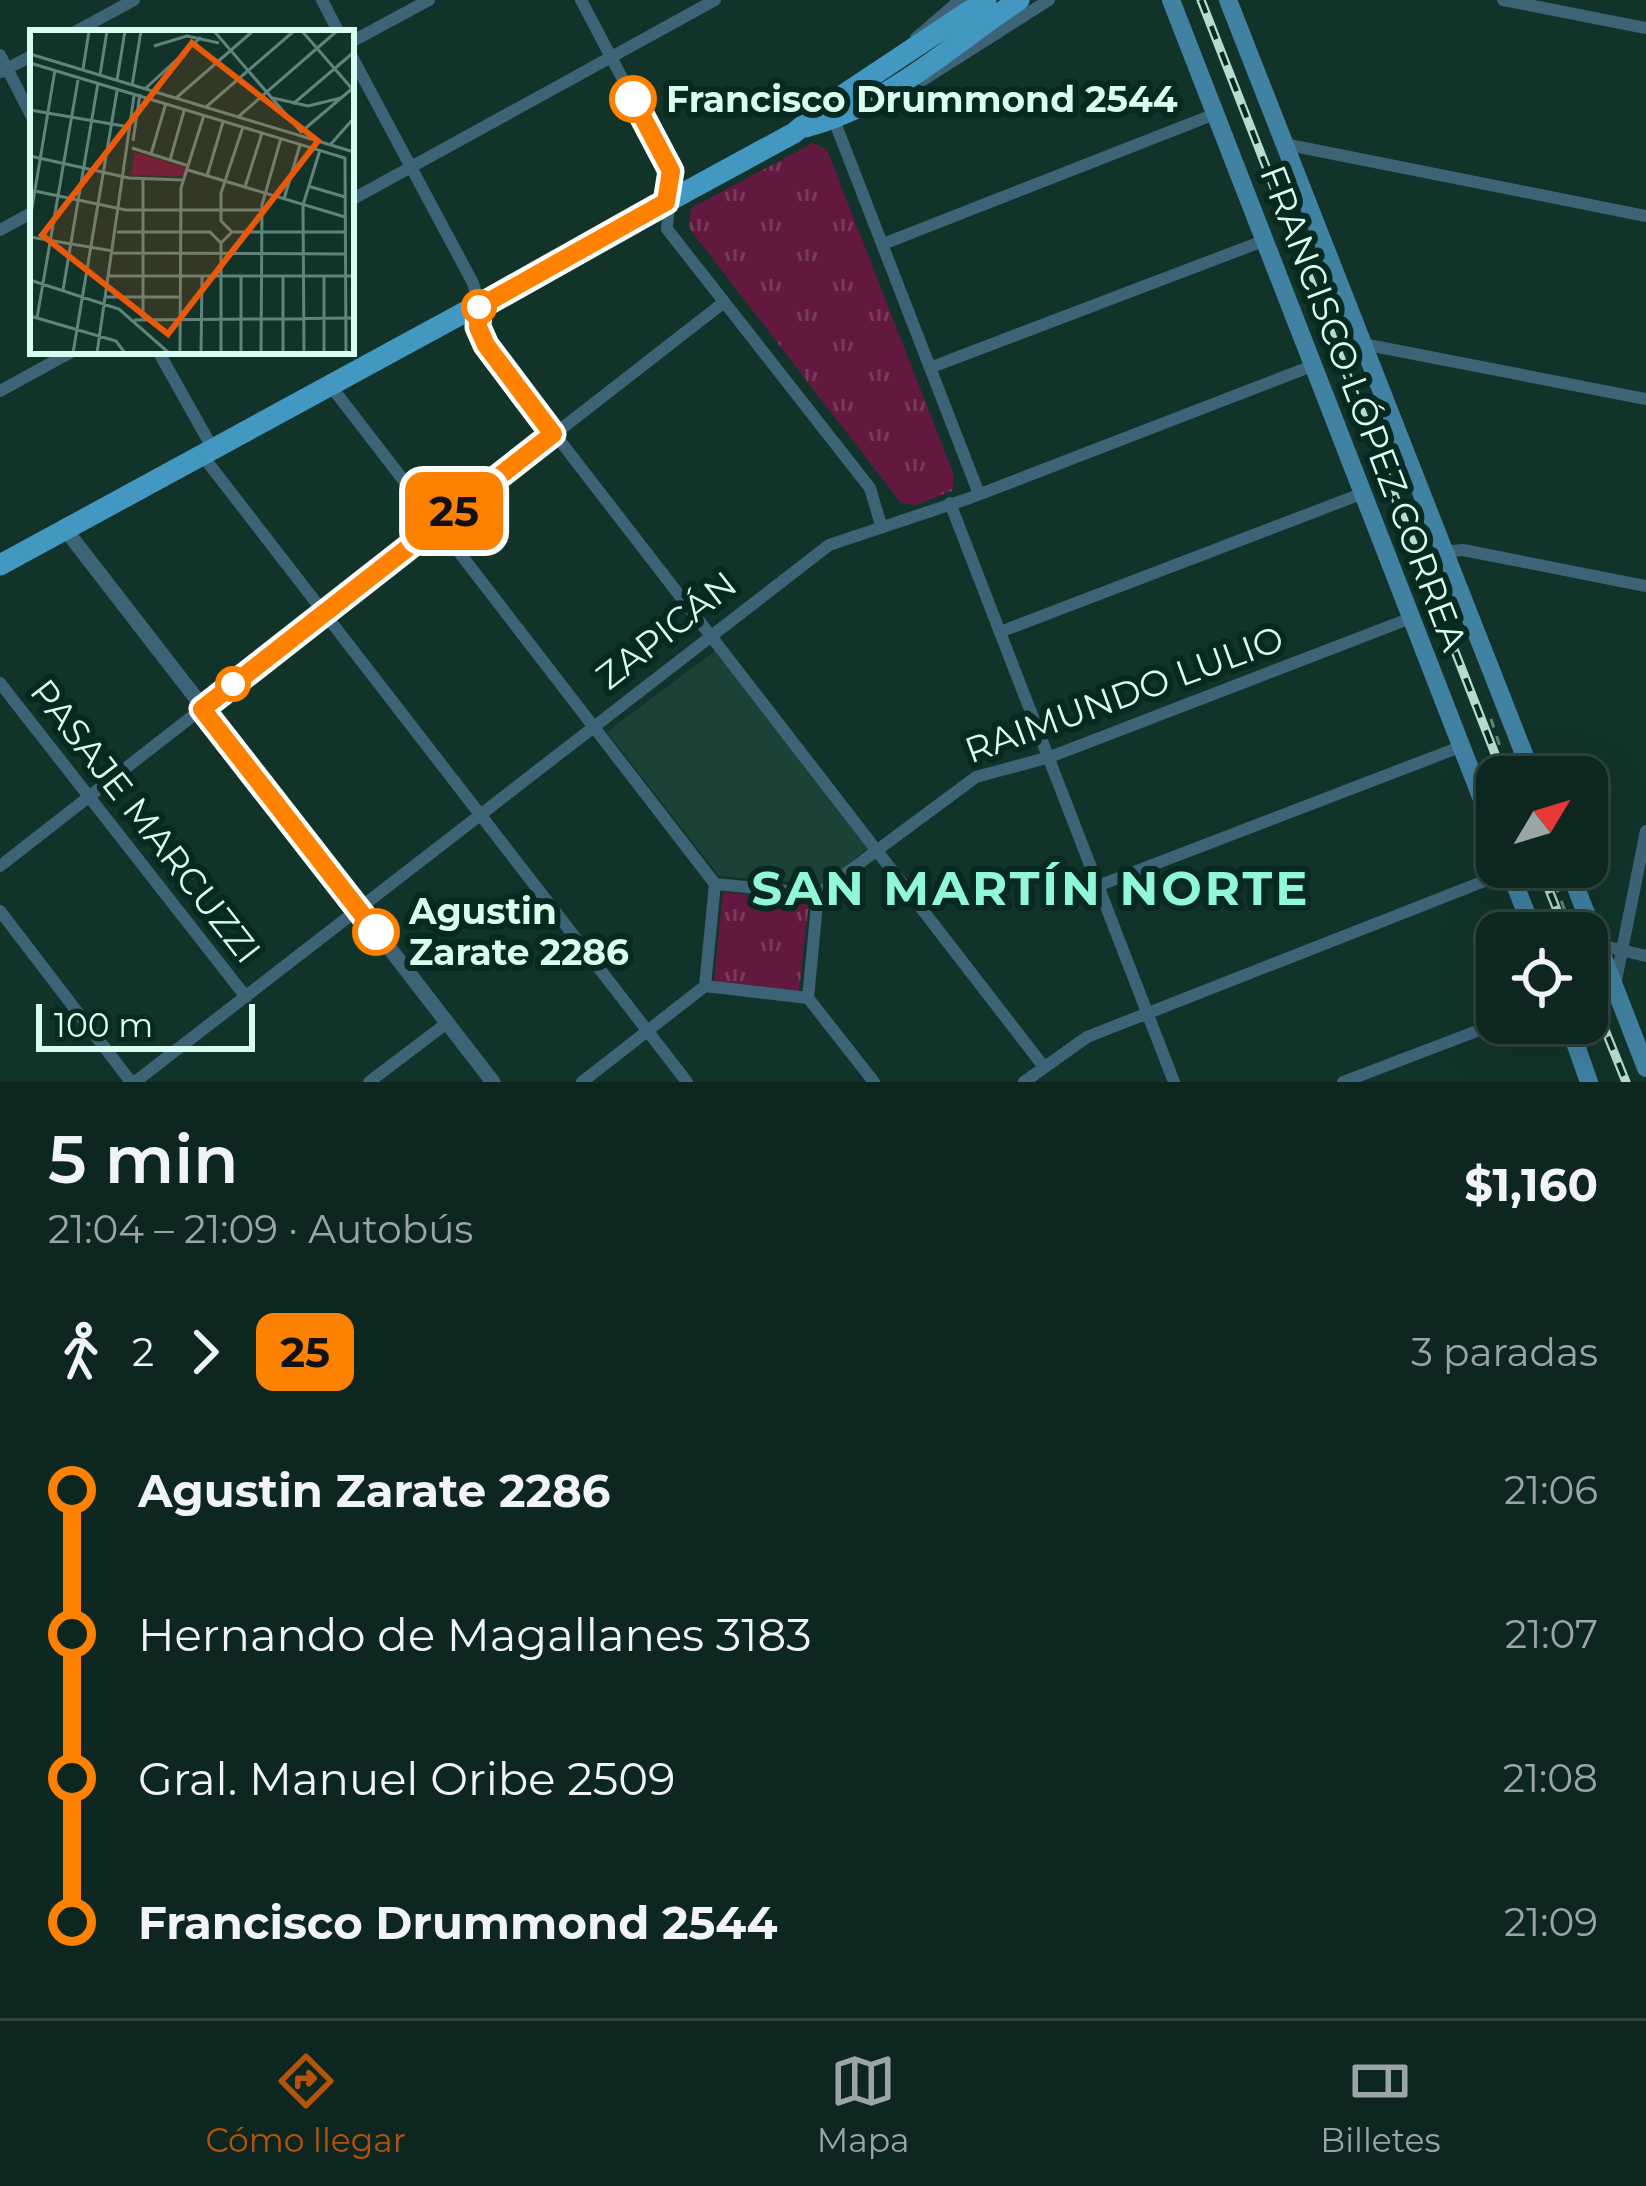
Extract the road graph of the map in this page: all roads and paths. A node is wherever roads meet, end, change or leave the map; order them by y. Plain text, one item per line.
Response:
1 (134, 0) edge
2 (322, 0) edge
3 (429, 0) edge
4 (580, 0) edge
5 (715, 0) edge
6 (930, 0) edge
7 (961, 0) edge
8 (986, 0) edge
9 (1019, 0) edge
10 (1049, 0) edge
11 (1171, 0) edge
12 (1228, 0) edge
13 (1503, 0) edge
14 (938, 16) junction
15 (1646, 28) edge
16 (79, 30) edge
17 (337, 30) edge
18 (354, 40) edge
19 (610, 57) junction
20 (354, 61) edge
21 (2, 66) edge
22 (889, 67) junction
23 (878, 100) junction
24 (30, 114) edge
25 (1215, 114) junction
26 (834, 120) junction
27 (804, 127) junction
28 (1285, 144) junction
29 (411, 167) junction
30 (354, 198) edge
31 (666, 202) junction
32 (30, 214) edge
33 (1646, 216) edge
34 (0, 230) edge
35 (1263, 241) junction
36 (883, 244) junction
37 (723, 303) junction
38 (479, 307) junction
39 (1363, 344) junction
40 (68, 354) edge
41 (159, 354) edge
42 (1312, 367) junction
43 (932, 368) junction
44 (330, 385) junction
45 (0, 391) edge
46 (1646, 399) edge
47 (553, 434) junction
48 (208, 452) junction
49 (979, 494) junction
50 (1361, 494) junction
51 (950, 503) junction
52 (436, 524) junction
53 (881, 525) junction
54 (65, 529) junction
55 (1443, 552) junction
56 (0, 565) edge
57 (1646, 586) edge
58 (323, 613) junction
59 (1411, 618) junction
60 (1000, 632) junction
61 (710, 635) junction
62 (0, 683) edge
63 (202, 709) junction
64 (594, 724) junction
65 (1460, 747) junction
66 (1525, 756) edge
67 (1050, 757) junction
68 (1476, 786) edge
69 (88, 798) junction
70 (480, 815) junction
71 (1646, 831) edge
72 (876, 849) junction
73 (0, 866) edge
74 (1476, 882) edge
75 (715, 884) junction
76 (1100, 885) junction
77 (818, 894) junction
78 (359, 910) junction
79 (0, 911) edge
80 (1608, 947) edge
81 (1623, 951) junction
82 (1646, 956) edge
83 (1608, 968) edge
84 (705, 986) junction
85 (1615, 986) junction
86 (246, 997) junction
87 (808, 998) junction
88 (1148, 1012) junction
89 (446, 1023) junction
90 (647, 1031) junction
91 (1476, 1031) edge
92 (1575, 1044) edge
93 (1044, 1067) junction
94 (1646, 1068) edge
95 (133, 1082) edge
96 (369, 1082) edge
97 (493, 1082) edge
98 (582, 1082) edge
99 (687, 1082) edge
100 (874, 1082) edge
101 (1024, 1082) edge
102 (1174, 1082) edge
103 (1342, 1082) edge
104 (1589, 1082) edge

1 - 16 street
2 - 17 street
3 - 18 street
4 - 19 street
5 - 19 street
6 - 14 street
7 - 14 street
8 - 22 main road
9 - 23 main road
10 - 23 street
11 - 25 main road, FRANCISCO LÓPEZ CORREA
12 - 28 main road, FRANCISCO LÓPEZ CORREA
13 - 15 street
14 - 22 street
19 - 29 street
19 - 31 street
20 - 29 street
21 - 24 street
22 - 27 main road
23 - 26 main road
25 - 35 main road, FRANCISCO LÓPEZ CORREA
25 - 36 street
26 - 27 main road
26 - 36 street
27 - 31 main road
28 - 33 street
28 - 39 main road, FRANCISCO LÓPEZ CORREA
29 - 30 street
29 - 38 street
31 - 37 street
31 - 38 main road
32 - 34 street
35 - 42 main road, FRANCISCO LÓPEZ CORREA
35 - 43 street
36 - 43 street
37 - 47 street
37 - 53 street
38 - 44 main road
38 - 47 street
39 - 46 street
39 - 55 main road, FRANCISCO LÓPEZ CORREA
40 - 45 street
41 - 48 street
42 - 49 street, ZAPICÁN
42 - 50 main road, FRANCISCO LÓPEZ CORREA
43 - 49 street
44 - 48 main road
44 - 52 street
47 - 52 street
47 - 61 street
48 - 54 main road
48 - 58 street
49 - 51 street, ZAPICÁN
50 - 59 main road, FRANCISCO LÓPEZ CORREA
50 - 60 street
51 - 53 street, ZAPICÁN
51 - 60 street
52 - 58 street
52 - 64 street
53 - 61 street, ZAPICÁN
54 - 56 main road
54 - 63 street
55 - 57 street
55 - 66 main road, FRANCISCO LÓPEZ CORREA
58 - 63 street
58 - 70 street
59 - 65 main road, FRANCISCO LÓPEZ CORREA
59 - 67 street, RAIMUNDO LULIO
60 - 67 street
61 - 64 street, ZAPICÁN
61 - 72 street
62 - 69 street, PASAJE MARCUZZI
63 - 69 street
63 - 78 street
64 - 70 street, ZAPICÁN
64 - 75 street
65 - 68 main road, FRANCISCO LÓPEZ CORREA
65 - 76 street
67 - 72 street, RAIMUNDO LULIO
67 - 76 street
69 - 73 street
69 - 86 street, PASAJE MARCUZZI
70 - 78 street, ZAPICÁN
70 - 90 street
71 - 81 street
72 - 77 street, RAIMUNDO LULIO
72 - 93 street
74 - 88 street
75 - 77 street
75 - 84 street
76 - 88 street
77 - 87 street
78 - 86 street, ZAPICÁN
78 - 89 street
79 - 95 street
80 - 81 street
81 - 82 street
81 - 85 street
83 - 85 main road
84 - 87 street
84 - 90 street
85 - 94 main road
86 - 95 street, ZAPICÁN
87 - 100 street
88 - 93 street
88 - 102 street
89 - 96 street
89 - 97 street
90 - 98 street
90 - 99 street
91 - 103 street
92 - 104 main road
93 - 101 street

